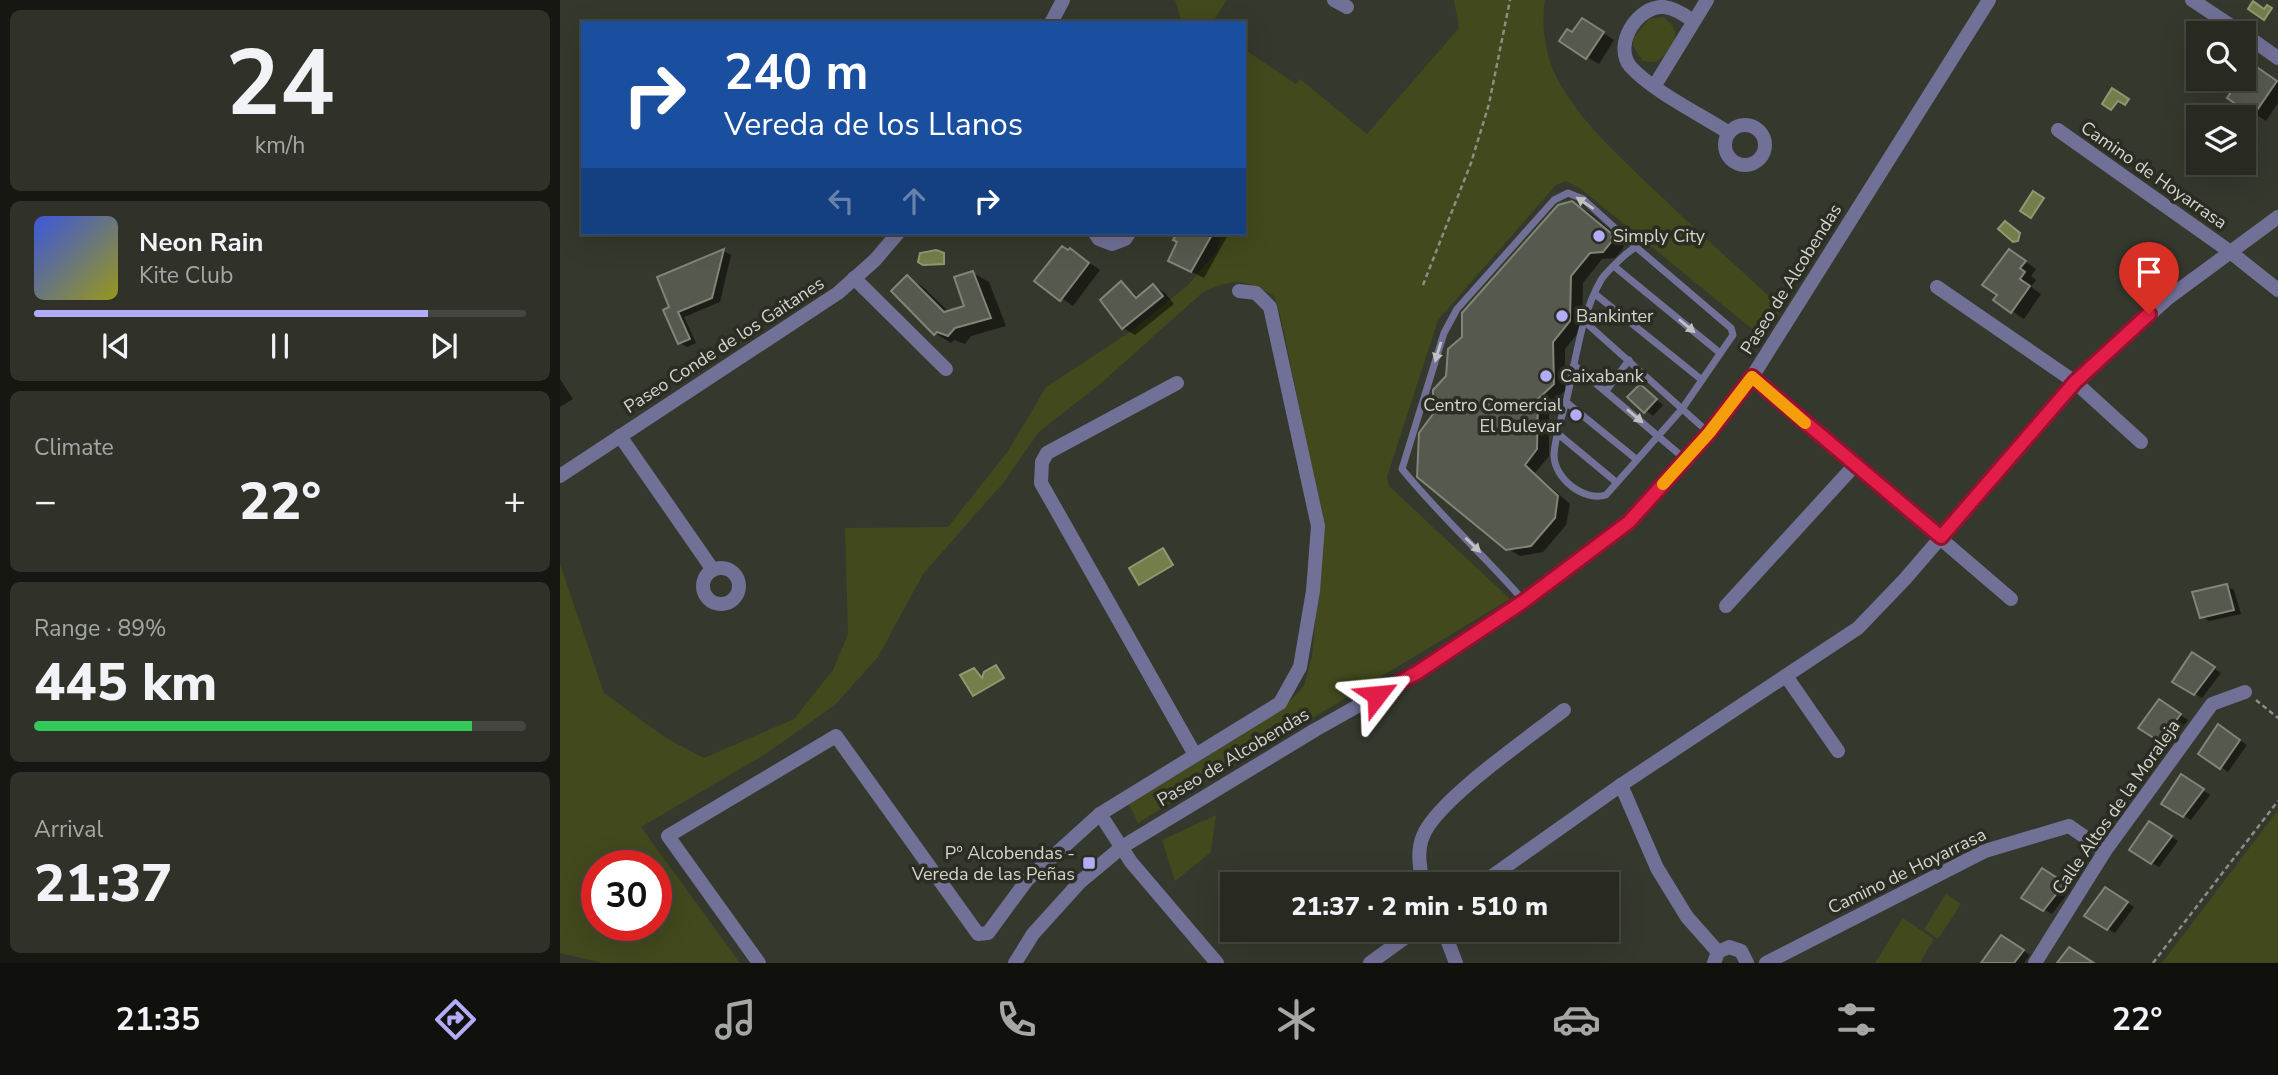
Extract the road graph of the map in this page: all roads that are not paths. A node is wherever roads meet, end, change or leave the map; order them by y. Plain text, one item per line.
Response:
1 (1063, 0) edge
2 (1707, 0) edge
3 (1989, 0) edge
4 (2192, 0) edge
5 (1052, 21) edge
6 (1693, 21) junction
7 (2224, 21) edge
8 (2256, 43) edge
9 (2278, 58) edge
10 (1655, 85) junction
11 (2058, 130) dead end
12 (1729, 133) dead end
13 (2278, 217) edge
14 (896, 235) edge
15 (1097, 235) edge
16 (1128, 235) edge
17 (1636, 247) junction
18 (2229, 251) junction
19 (1615, 267) junction
20 (854, 278) junction
21 (1937, 287) dead end
22 (2278, 290) edge
23 (1240, 291) dead end
24 (1595, 294) junction
25 (1584, 321) junction
26 (1720, 354) junction
27 (1629, 360) junction
28 (1574, 365) junction
29 (946, 369) dead end
30 (1752, 377) junction
31 (1703, 380) junction
32 (2075, 382) junction
33 (1177, 383) dead end
34 (1606, 391) junction
35 (1566, 402) junction
36 (1682, 409) junction
37 (1557, 433) junction
38 (1709, 433) junction
39 (1658, 435) junction
40 (620, 436) junction
41 (2141, 442) dead end
42 (1636, 459) junction
43 (1685, 459) junction
44 (1854, 466) junction
45 (560, 477) edge
46 (1616, 482) junction
47 (1941, 537) junction
48 (713, 570) dead end
49 (2011, 599) dead end
50 (1524, 601) junction
51 (1726, 606) dead end
52 (1786, 676) junction
53 (2245, 692) dead end
54 (1564, 710) dead end
55 (1838, 751) dead end
56 (1194, 753) junction
57 (1621, 785) junction
58 (1100, 814) junction
59 (1122, 847) junction
60 (2105, 851) junction
61 (1421, 872) edge
62 (1498, 872) edge
63 (1399, 942) edge
64 (1448, 942) edge
65 (1716, 958) edge
66 (759, 963) edge
67 (1015, 963) edge
68 (1217, 963) edge
69 (1370, 963) edge
70 (1456, 963) edge
71 (1748, 963) edge
72 (1766, 963) edge
73 (2035, 963) edge

1 - 5 street
2 - 6 street
3 - 30 street, Paseo de Alcobendas
4 - 7 street
6 - 10 street
6 - 10 street
8 - 9 street
10 - 12 street
11 - 18 street, Camino de Hoyarrasa
13 - 18 street, Camino de Hoyarrasa
14 - 20 street, Paseo Conde de los Gaitanes
15 - 16 street
17 - 19 lane
17 - 26 lane
17 -> 50 lane
18 - 22 street, Camino de Hoyarrasa
18 - 32 street, Camino de Hoyarrasa
19 - 24 lane
19 -> 26 lane
20 - 29 street
20 - 40 street, Paseo Conde de los Gaitanes
21 - 32 street
23 - 56 street
24 - 25 lane
24 - 31 lane
25 - 27 lane
25 - 28 lane
26 - 31 lane
27 - 34 lane
27 - 36 lane
28 - 34 lane
28 - 35 lane
30 - 38 street, Paseo de Alcobendas
30 - 44 street
31 - 36 lane
32 - 41 street
32 - 47 street, Camino de Hoyarrasa
33 - 56 street
34 -> 39 lane
35 - 37 lane
35 - 42 lane
36 - 38 lane
36 - 39 lane
37 - 46 lane
37 - 46 lane
38 - 43 street, Paseo de Alcobendas
39 - 42 lane
39 - 43 lane
40 - 45 street, Paseo Conde de los Gaitanes
40 - 48 street
42 - 46 lane
43 - 50 street, Paseo de Alcobendas
44 - 47 street
44 - 51 street
47 - 49 street
47 - 52 street, Camino de Hoyarrasa
50 - 59 street, Paseo de Alcobendas
52 - 55 street
52 - 57 street, Camino de Hoyarrasa
53 - 60 street, Calle Altos de la Moraleja
54 - 61 street
56 - 58 street
57 - 62 street, Camino de Hoyarrasa
57 - 65 street
58 - 59 street
58 - 66 street
59 - 67 street, Paseo de Alcobendas
59 - 68 street
60 - 72 street, Camino de Hoyarrasa
60 - 73 street, Calle Altos de la Moraleja
63 - 69 street
64 - 70 street
65 - 71 street

